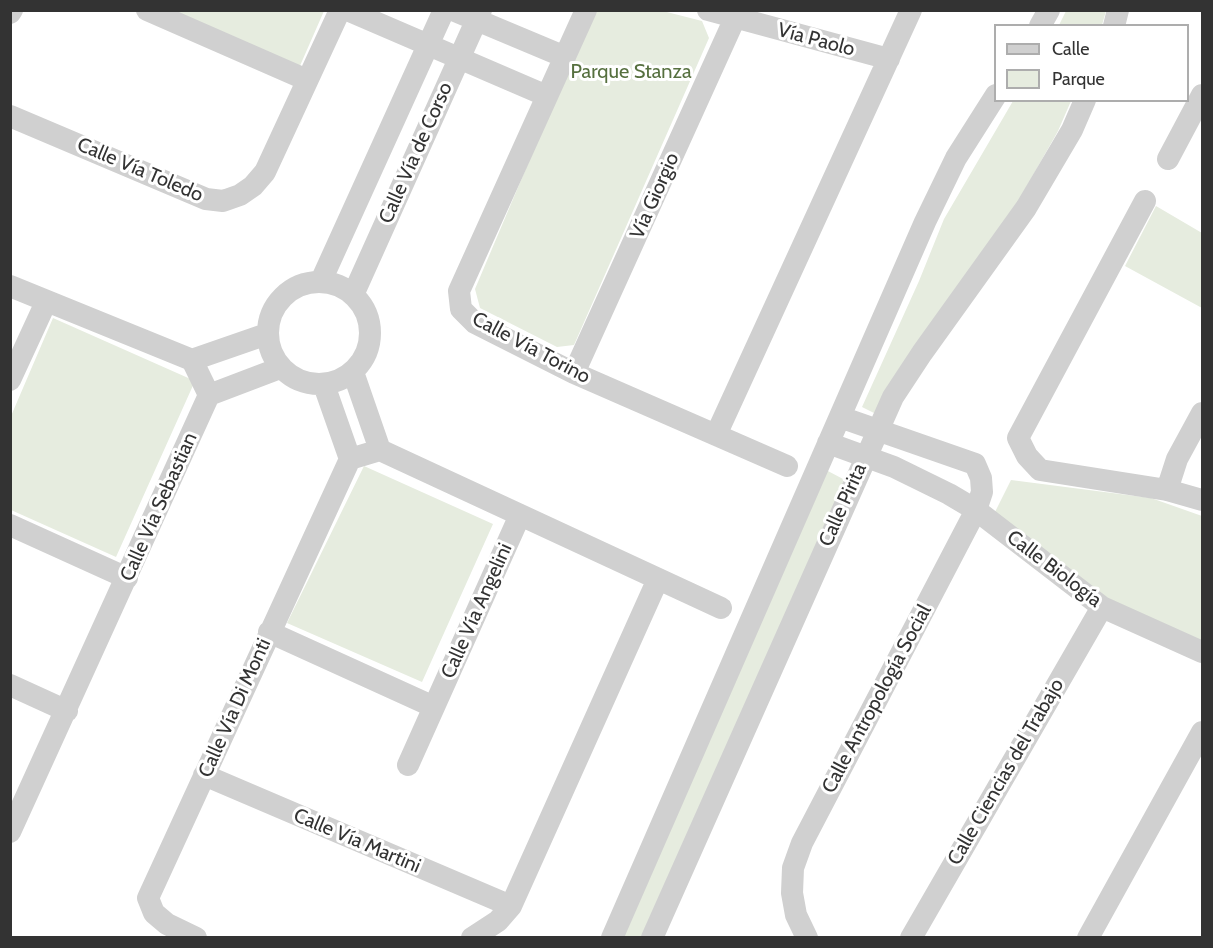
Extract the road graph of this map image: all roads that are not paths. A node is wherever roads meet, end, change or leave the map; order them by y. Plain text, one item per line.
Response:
1 (147, 10) edge
2 (340, 10) edge
3 (347, 10) edge
4 (444, 10) edge
5 (453, 10) edge
6 (586, 10) edge
7 (708, 10) edge
8 (911, 10) edge
9 (1049, 10) edge
10 (478, 15) edge
11 (735, 18) junction
12 (1041, 24) edge
13 (428, 45) junction
14 (565, 57) junction
15 (459, 58) junction
16 (889, 59) junction
17 (307, 80) junction
18 (1203, 95) edge
19 (547, 96) junction
20 (994, 99) edge
21 (1084, 102) edge
22 (10, 116) edge
23 (1168, 159) dead end
24 (1145, 201) dead end
25 (321, 281) junction
26 (10, 286) edge
27 (353, 295) junction
28 (46, 302) junction
29 (267, 334) junction
30 (192, 360) junction
31 (280, 368) junction
32 (353, 372) junction
33 (574, 373) junction
34 (10, 380) edge
35 (324, 385) junction
36 (209, 395) junction
37 (1203, 413) edge
38 (840, 417) junction
39 (876, 431) junction
40 (716, 435) junction
41 (828, 443) junction
42 (380, 450) junction
43 (865, 455) junction
44 (350, 459) junction
45 (787, 466) dead end
46 (1167, 490) junction
47 (1203, 500) edge
48 (976, 510) junction
49 (520, 515) junction
50 (10, 525) edge
51 (127, 578) junction
52 (657, 579) junction
53 (1102, 607) junction
54 (721, 608) dead end
55 (269, 633) junction
56 (1203, 652) edge
57 (10, 686) edge
58 (434, 707) junction
59 (67, 711) junction
60 (1203, 732) edge
61 (408, 765) dead end
62 (204, 775) junction
63 (10, 832) edge
64 (511, 906) junction
65 (196, 938) edge
66 (472, 938) edge
67 (612, 938) edge
68 (652, 938) edge
69 (807, 938) edge
70 (911, 938) edge
71 (1088, 938) edge

1 - 17 street
2 - 17 street, Calle Vía Toledo
3 - 13 street
4 - 13 street, Calle Vía de Corso
5 - 10 street
6 - 14 street, Calle Vía Torino
7 - 11 street, Vía Paolo
8 - 16 street
9 - 12 street
10 - 14 street
10 - 15 street, Calle Vía de Corso
11 - 16 street, Vía Paolo
11 - 33 street, Vía Giorgio
13 - 15 street
13 - 25 street, Calle Vía de Corso
14 - 19 street, Calle Vía Torino
15 - 19 street
15 - 27 street, Calle Vía de Corso
16 - 40 street
17 - 22 street, Calle Vía Toledo
18 - 23 street
19 - 33 street, Calle Vía Torino
20 - 38 street, Calle Pirita
21 - 39 street, Calle Pirita
24 - 46 street
25 - 27 street
25 - 29 street
26 - 28 street
27 - 32 street
28 - 30 street
28 - 34 street
29 - 30 street
29 - 31 street
30 - 36 street
31 - 35 street
31 - 36 street
32 - 35 street
32 - 42 street
33 - 40 street, Calle Vía Torino
35 - 44 street
36 - 51 street, Calle Vía Sebastian
37 - 46 street
38 - 39 street
38 - 41 street, Calle Pirita
39 - 43 street, Calle Pirita
39 - 48 street
40 - 45 street, Calle Vía Torino
41 - 43 street, Calle Biología
41 - 67 street, Calle Pirita
42 - 44 street
42 - 49 street
43 - 48 street, Calle Biología
43 - 68 street, Calle Pirita
44 - 55 street, Calle Vía Di Monti
46 - 47 street
48 - 53 street, Calle Biología
48 - 69 street, Calle Antropología Social
49 - 52 street
49 - 58 street, Calle Vía Angelini
50 - 51 street
51 - 59 street, Calle Vía Sebastian
52 - 54 street
52 - 64 street
53 - 56 street, Calle Biología
53 - 70 street, Calle Ciencias del Trabajo
55 - 58 street
55 - 62 street, Calle Vía Di Monti
57 - 59 street
58 - 61 street, Calle Vía Angelini
59 - 63 street, Calle Vía Sebastian
60 - 71 street
62 - 64 street, Calle Vía Martini
62 - 65 street, Calle Vía Di Monti
64 - 66 street

